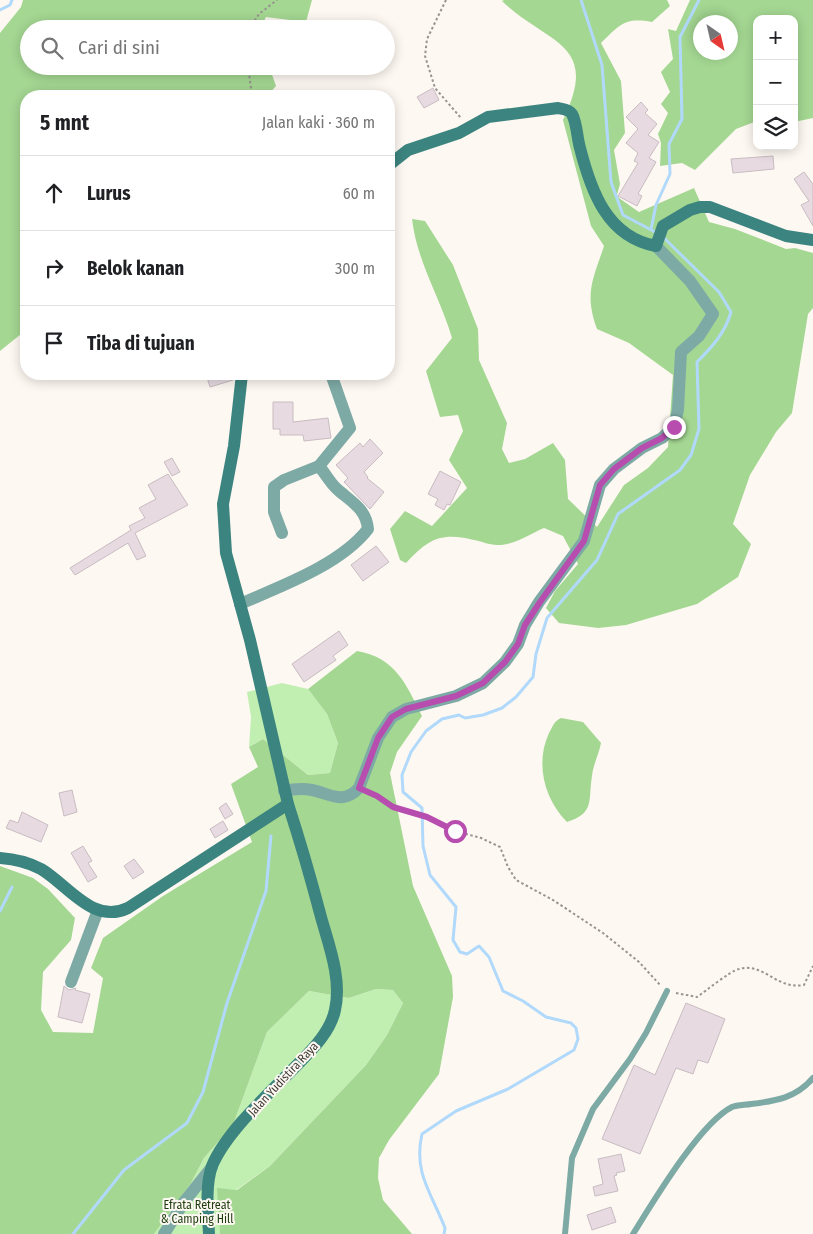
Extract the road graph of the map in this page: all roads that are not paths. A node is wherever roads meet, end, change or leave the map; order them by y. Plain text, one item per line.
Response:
1 (395, 160) edge
2 (813, 240) edge
3 (657, 242) junction
4 (241, 380) edge
5 (333, 380) edge
6 (319, 466) junction
7 (282, 533) dead end
8 (240, 604) junction
9 (284, 791) junction
10 (288, 804) junction
11 (0, 858) edge
12 (98, 910) junction
13 (71, 982) dead end
14 (667, 991) road end
15 (813, 1078) edge
16 (212, 1168) junction
17 (164, 1234) edge
18 (209, 1234) edge
19 (565, 1234) edge
20 (633, 1234) edge

1 - 3 street
2 - 3 street
3 - 9 street
4 - 8 street, Jalan Yudistira Raya
5 - 6 street
6 - 7 street
6 - 8 street
8 - 9 street, Jalan Yudistira Raya
9 - 10 street, Jalan Yudistira Raya
10 - 12 street
10 - 16 street, Jalan Yudistira Raya
11 - 12 street
12 - 13 street
14 - 19 lane
15 - 20 lane
16 - 17 street
16 - 18 street, Jalan Yudistira Raya

